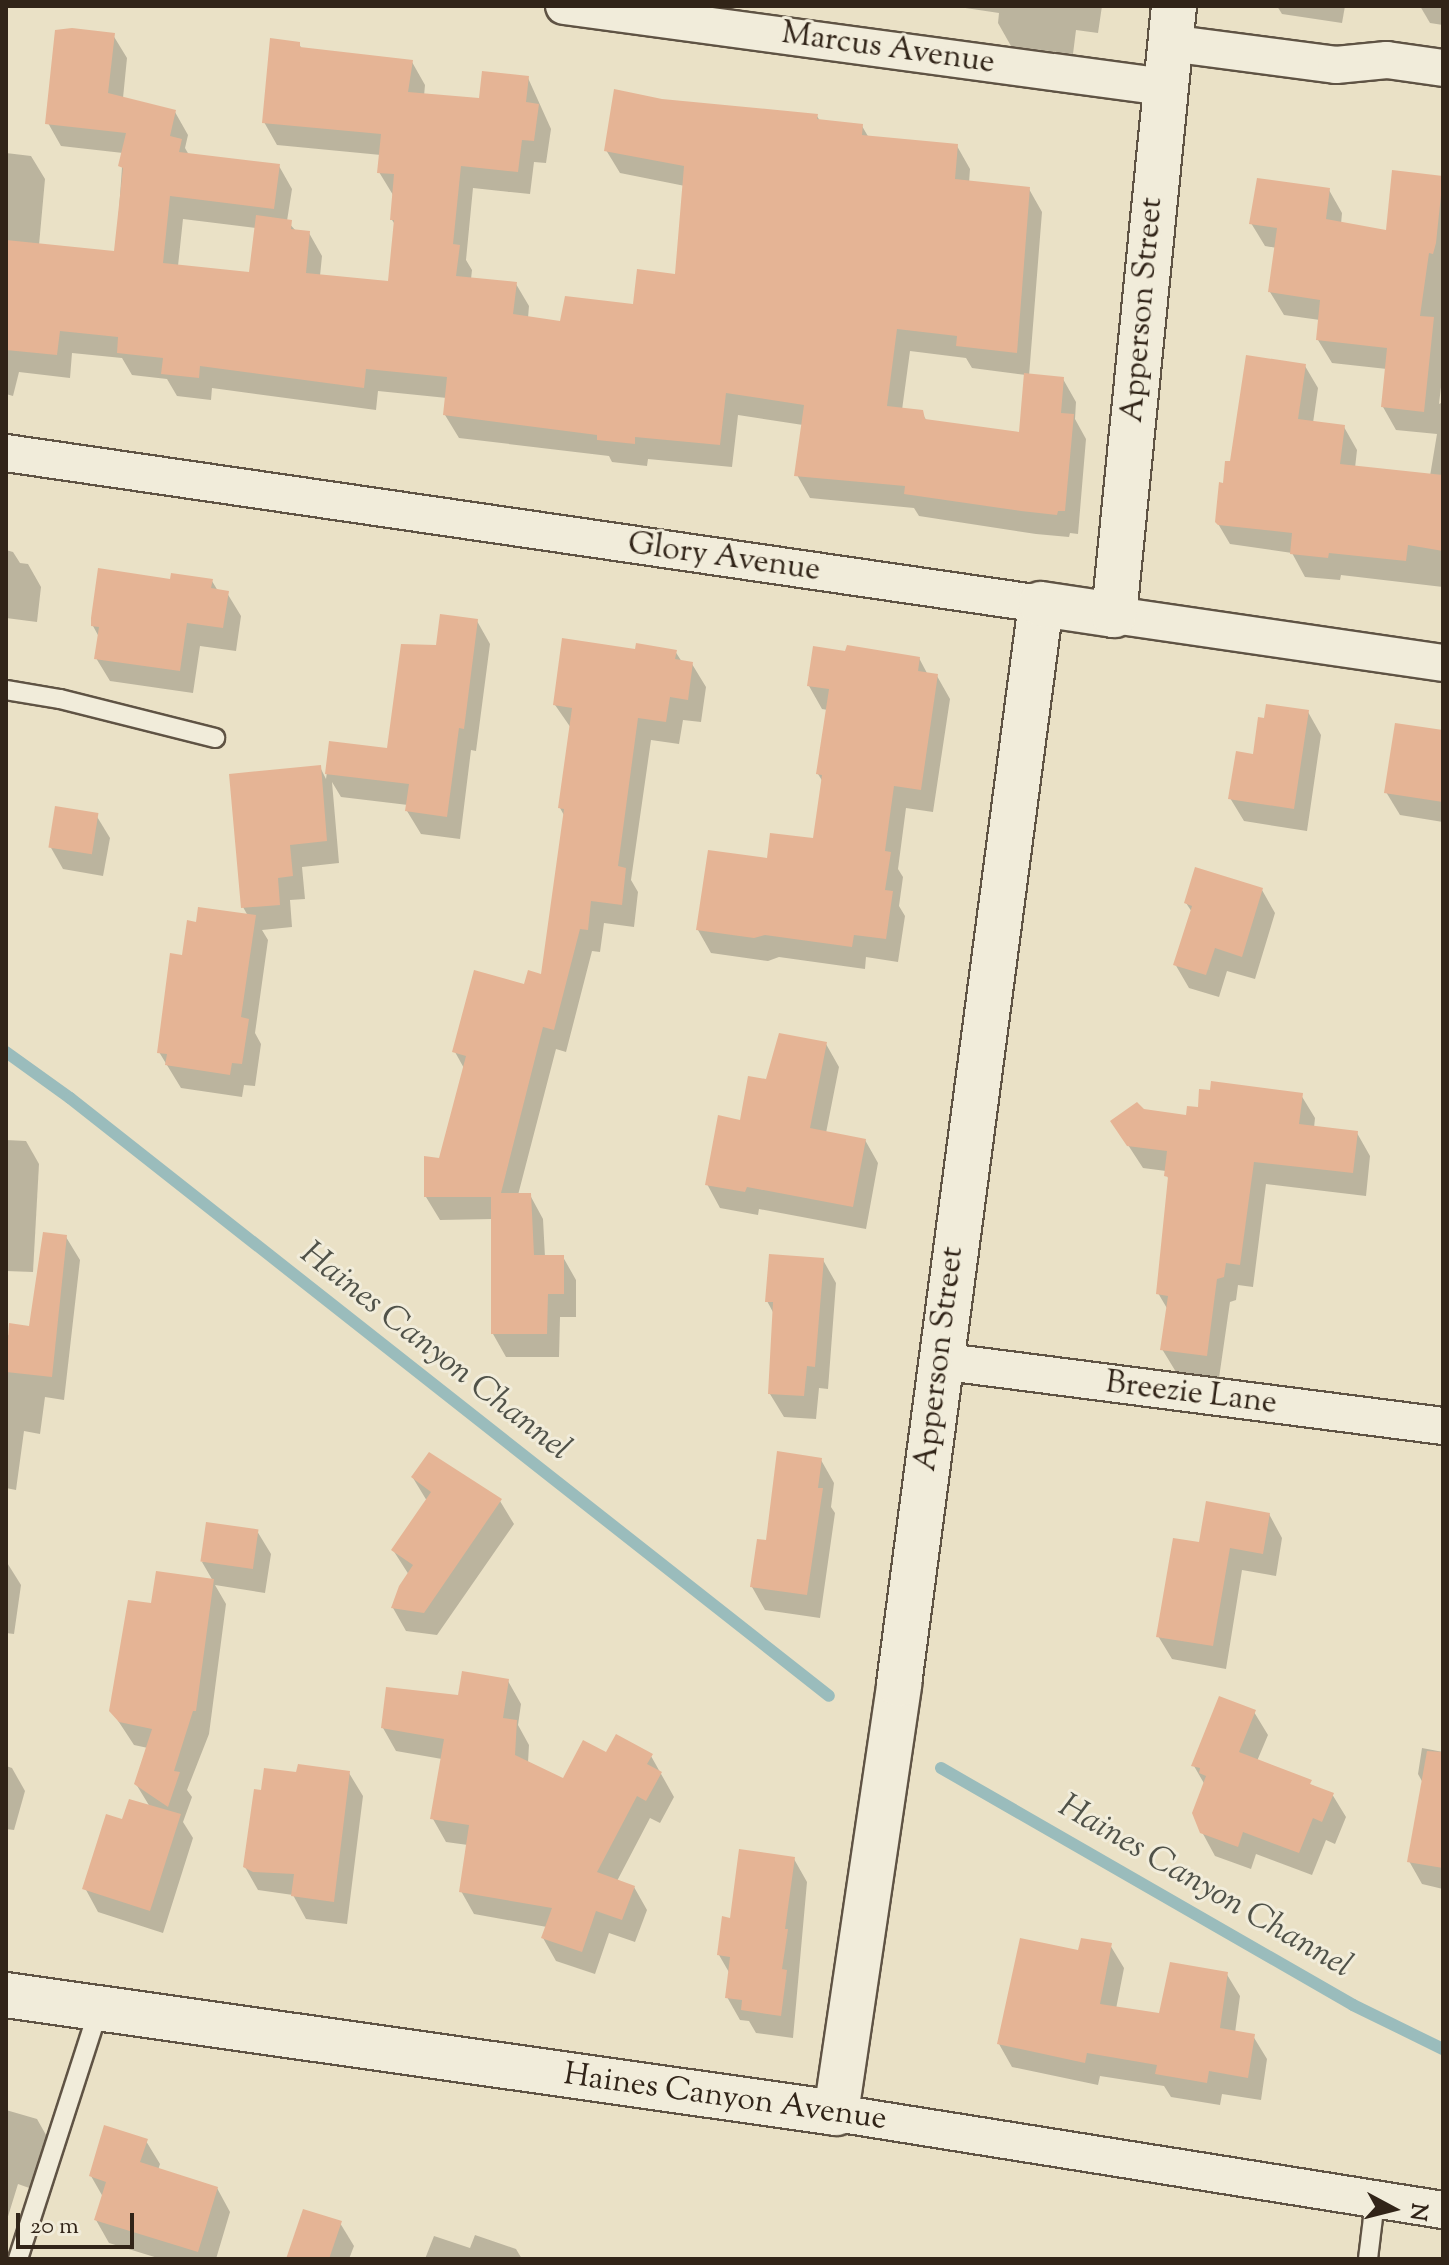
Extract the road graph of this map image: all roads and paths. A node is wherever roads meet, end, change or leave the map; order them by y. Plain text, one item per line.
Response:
1 (564, 6) edge
2 (1172, 25) edge
3 (1443, 68) edge
4 (1164, 87) junction
5 (6, 453) edge
6 (1041, 604) junction
7 (1114, 615) junction
8 (1443, 663) edge
9 (6, 690) edge
10 (215, 738) dead end
11 (939, 1361) junction
12 (1443, 1426) edge
13 (6, 1995) edge
14 (99, 2008) junction
15 (836, 2113) junction
16 (1375, 2201) junction
17 (1443, 2210) edge
18 (18, 2259) edge
19 (1368, 2259) edge

1 - 4 street, Marcus Avenue
2 - 3 street
2 - 4 street, Apperson Street
4 - 7 street, Apperson Street
5 - 6 street, Glory Avenue
6 - 7 street, Glory Avenue
6 - 11 street, Apperson Street
7 - 8 street, Glory Avenue
9 - 10 lane
11 - 12 street, Breezie Lane
11 - 15 street, Apperson Street
13 - 14 street, Haines Canyon Avenue
14 - 15 street, Haines Canyon Avenue
14 - 18 lane
15 - 16 street, Haines Canyon Avenue
16 - 17 street, Haines Canyon Avenue
16 - 19 lane

